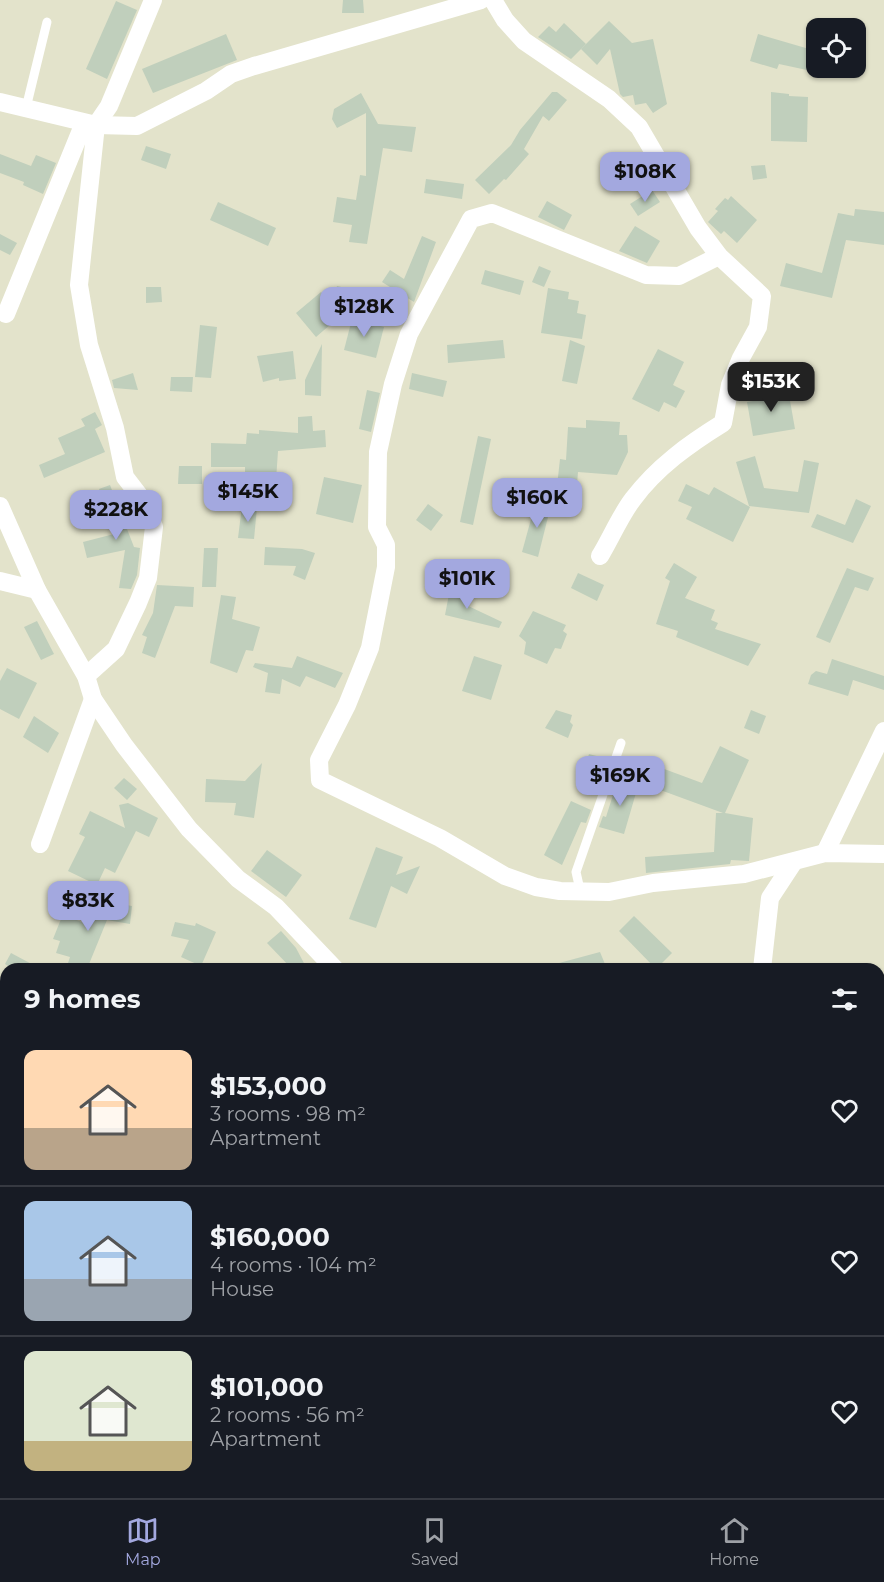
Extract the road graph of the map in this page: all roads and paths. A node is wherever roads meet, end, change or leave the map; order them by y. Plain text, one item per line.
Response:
1 (153, 0) edge
2 (481, 0) edge
3 (493, 0) edge
4 (47, 22) dead end
5 (0, 102) edge
6 (26, 108) junction
7 (90, 124) junction
8 (719, 256) junction
9 (6, 314) dead end
10 (0, 506) edge
11 (600, 556) dead end
12 (0, 581) edge
13 (37, 590) junction
14 (86, 676) junction
15 (93, 699) junction
16 (884, 731) edge
17 (621, 743) dead end
18 (40, 844) dead end
19 (825, 853) junction
20 (884, 854) edge
21 (793, 863) junction
22 (581, 894) junction
23 (329, 963) edge
24 (763, 963) edge

1 - 7 street
2 - 7 street
3 - 8 street
4 - 6 lane
5 - 6 street
6 - 7 street
7 - 9 street
7 - 14 street
8 - 11 street
8 - 22 street
10 - 13 street
12 - 13 street
13 - 14 street
14 - 15 street
15 - 18 street
15 - 23 street
16 - 19 street
17 - 22 lane
19 - 20 street
19 - 21 street
21 - 22 street
21 - 24 street

